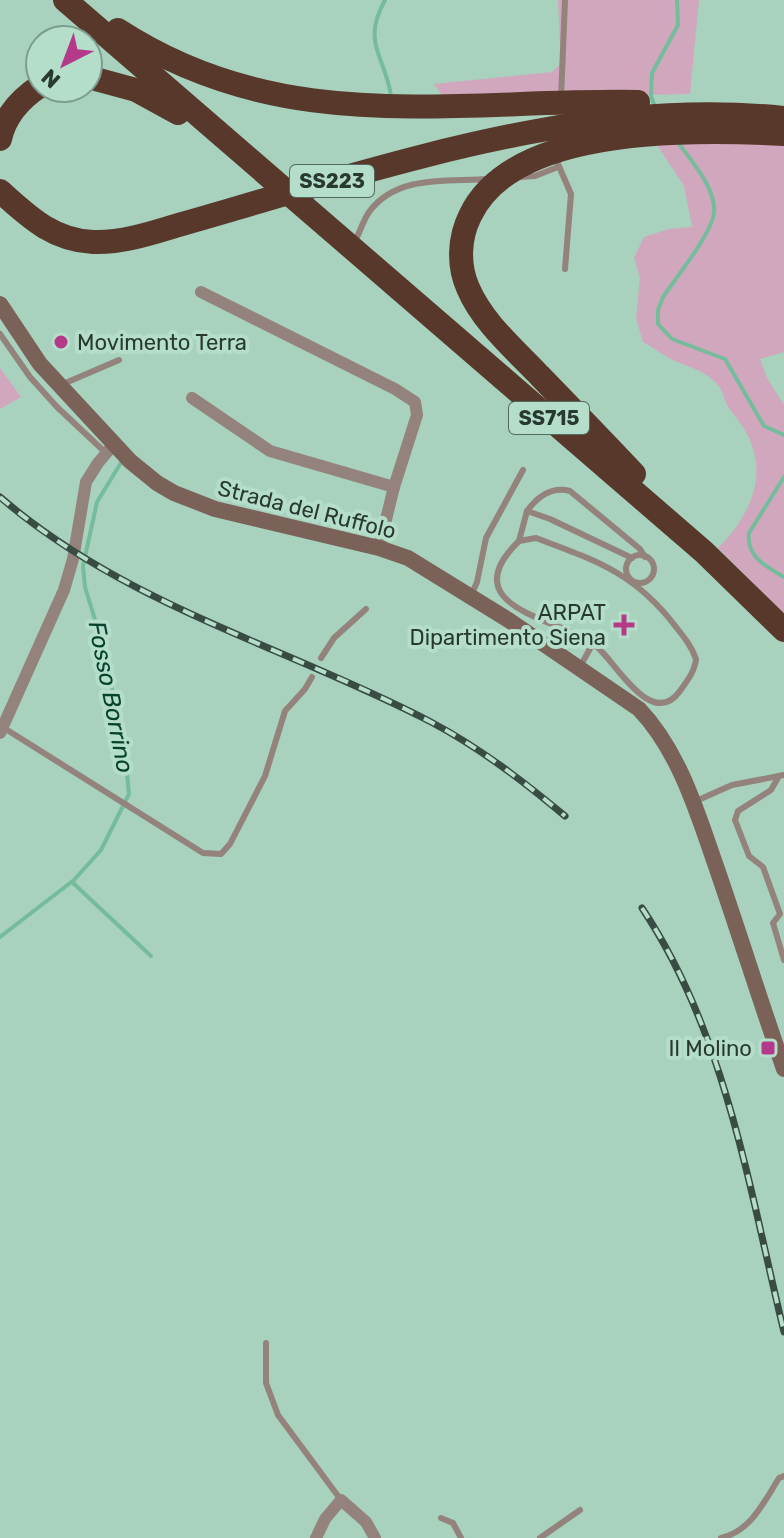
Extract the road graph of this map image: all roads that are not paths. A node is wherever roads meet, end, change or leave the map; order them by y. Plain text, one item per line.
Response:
1 (65, 0) edge
2 (79, 0) edge
3 (565, 0) edge
4 (104, 81) edge
5 (24, 98) edge
6 (784, 111) edge
7 (784, 118) edge
8 (558, 124) junction
9 (784, 126) edge
10 (784, 134) edge
11 (0, 139) edge
12 (554, 147) dead end
13 (558, 167) junction
14 (0, 169) edge
15 (6, 196) edge
16 (351, 248) junction
17 (565, 269) dead end
18 (393, 284) junction
19 (201, 292) dead end
20 (0, 304) edge
21 (0, 334) edge
22 (119, 360) dead end
23 (59, 385) junction
24 (192, 398) dead end
25 (110, 449) junction
26 (523, 470) dead end
27 (394, 487) junction
28 (527, 511) junction
29 (519, 541) junction
30 (379, 548) junction
31 (704, 552) junction
32 (645, 557) junction
33 (632, 558) junction
34 (632, 581) junction
35 (471, 596) junction
36 (366, 609) dead end
37 (784, 630) edge
38 (593, 643) junction
39 (321, 658) dead end
40 (580, 667) junction
41 (312, 677) dead end
42 (2, 730) edge
43 (782, 775) edge
44 (693, 803) junction
45 (784, 960) edge
46 (784, 1067) edge
47 (266, 1343) dead end
48 (784, 1476) edge
49 (341, 1500) junction
50 (580, 1510) dead end
51 (441, 1518) dead end
52 (316, 1538) edge
53 (375, 1538) edge
54 (461, 1538) edge
55 (540, 1538) edge
56 (721, 1538) edge

1 - 16 highway, SS715
2 - 6 highway
3 - 8 lane
4 - 18 highway, SS223
5 - 11 highway
7 - 8 highway, SS223
8 - 9 highway, SS223
8 - 15 highway, SS223
10 - 31 highway
12 - 13 lane
13 - 16 lane
13 - 17 lane
14 - 15 highway, SS223
16 - 18 highway, SS715
18 - 31 highway, SS715
19 - 27 street
20 - 23 street, Strada del Ruffolo
21 - 25 lane
22 - 23 lane
23 - 25 street, Strada del Ruffolo
24 - 27 street
25 - 30 street, Strada del Ruffolo
25 - 42 street
26 - 35 lane
27 - 30 street
28 - 29 lane
28 - 32 lane
28 - 33 lane
29 - 34 lane
29 - 38 lane
30 - 35 street, Strada del Ruffolo
31 - 37 highway, SS715
32 - 33 lane
32 - 34 lane
33 - 34 lane
34 - 38 lane
35 - 40 street, Strada del Ruffolo
36 - 39 lane
38 - 40 lane
40 - 44 street, Strada del Ruffolo
41 - 42 lane
43 - 44 lane
43 - 45 lane
44 - 46 street, Strada del Ruffolo
47 - 49 lane
48 - 56 lane
49 - 52 street
49 - 53 street
50 - 55 lane
51 - 54 lane

